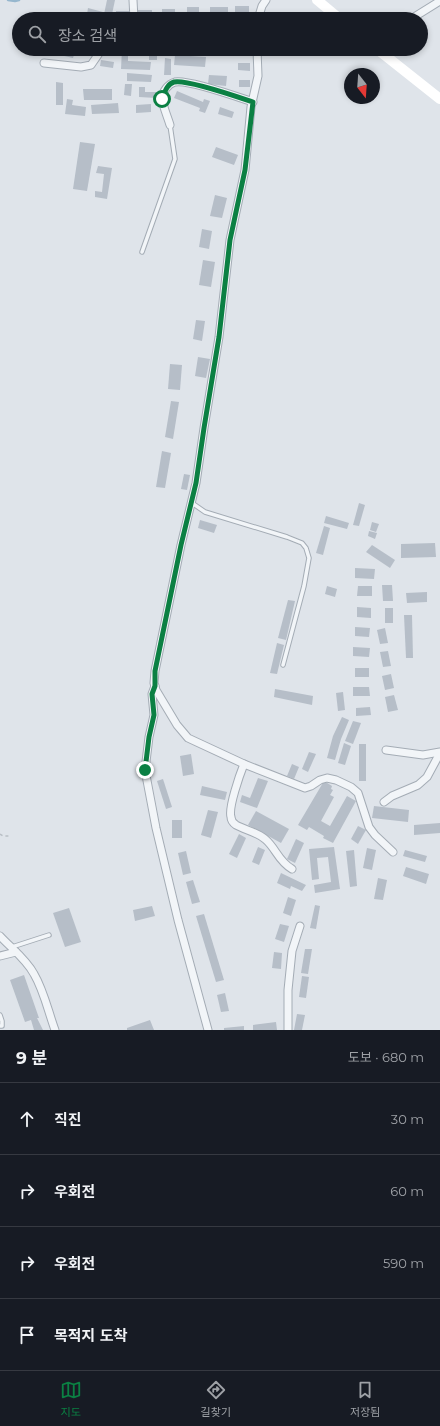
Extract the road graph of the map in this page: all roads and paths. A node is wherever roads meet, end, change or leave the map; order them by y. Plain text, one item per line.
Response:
1 (133, 0) edge
2 (266, 0) edge
3 (317, 0) edge
4 (435, 2) edge
5 (134, 12) edge
6 (261, 12) edge
7 (332, 12) edge
8 (421, 12) edge
9 (97, 56) edge
10 (257, 56) edge
11 (386, 56) edge
12 (44, 64) dead end
13 (440, 99) edge
14 (253, 102) junction
15 (170, 125) joint
16 (142, 252) dead end
17 (192, 503) junction
18 (283, 665) dead end
19 (155, 686) junction
20 (386, 750) dead end
21 (440, 752) edge
22 (244, 764) junction
23 (384, 802) dead end
24 (0, 834) edge
25 (3, 836) junction
26 (9, 836) dead end
27 (0, 838) edge
28 (393, 852) dead end
29 (292, 869) dead end
30 (300, 926) dead end
31 (0, 936) edge
32 (49, 936) dead end
33 (13, 950) junction
34 (0, 956) edge
35 (0, 1015) edge
36 (0, 1026) edge
37 (55, 1030) edge
38 (208, 1030) edge
39 (288, 1030) edge

1 - 5 street
2 - 6 street
3 - 7 main road
4 - 8 street
9 - 12 street
10 - 14 street
11 - 13 main road
14 - 15 street
14 - 17 street
15 - 16 lane
17 - 18 lane
17 - 19 street
19 - 22 street
19 - 38 street
20 - 21 street
21 - 23 street
22 - 28 street
22 - 29 street
24 - 25 path
25 - 26 path
25 - 27 path
30 - 39 street
31 - 33 street
32 - 33 lane
33 - 34 street
33 - 37 street
35 - 36 lane

